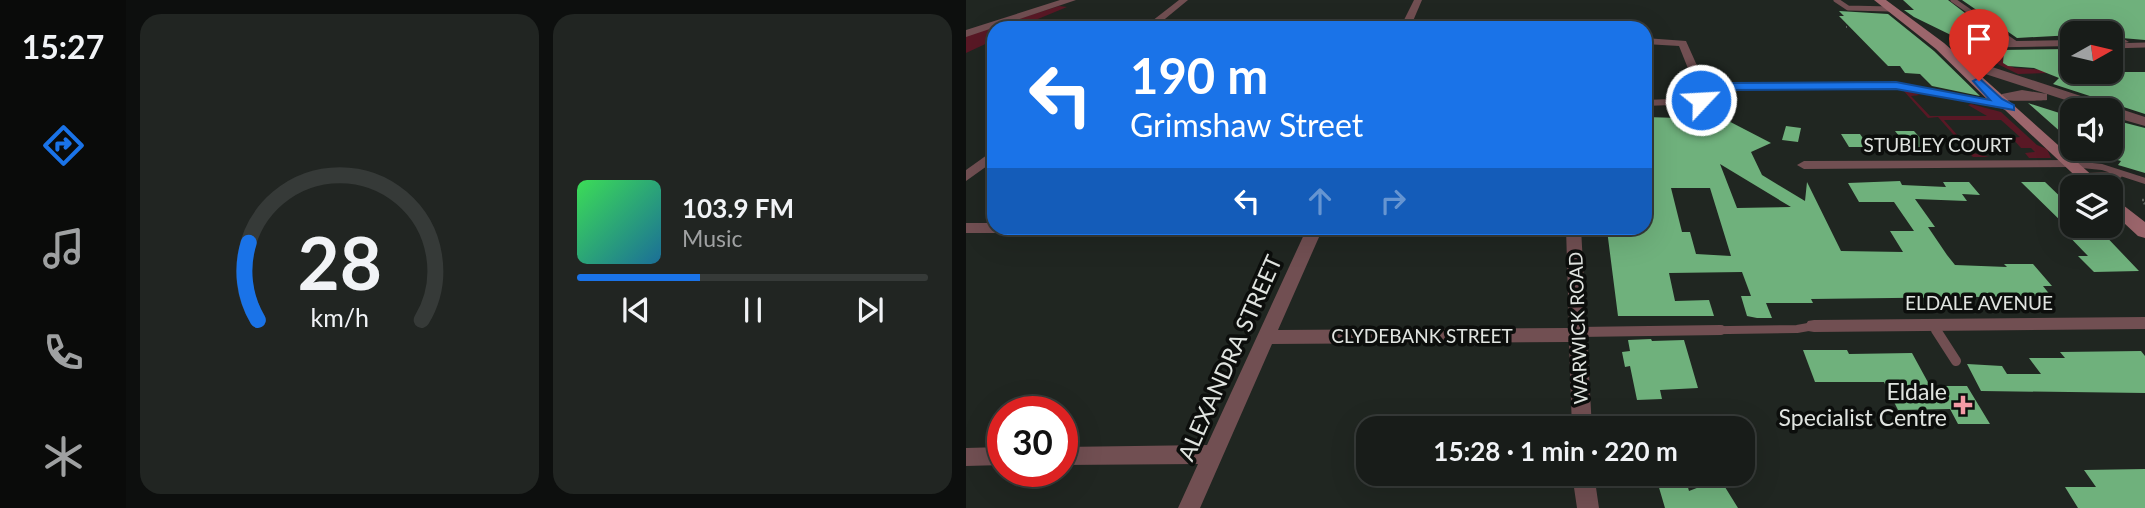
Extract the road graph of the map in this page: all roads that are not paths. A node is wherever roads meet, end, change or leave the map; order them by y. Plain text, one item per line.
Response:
1 (1072, 0) edge
2 (1418, 0) edge
3 (1836, 0) edge
4 (1879, 0) edge
5 (1953, 0) edge
6 (1181, 1) edge
7 (1892, 4) edge
8 (1849, 6) dead end
9 (1861, 9) junction
10 (1007, 21) edge
11 (1157, 21) edge
12 (1408, 21) edge
13 (987, 27) edge
14 (966, 34) edge
15 (1652, 41) edge
16 (2124, 42) edge
17 (2015, 43) junction
18 (2060, 43) edge
19 (2123, 44) edge
20 (2145, 44) edge
21 (1954, 45) junction
22 (1940, 46) junction
23 (1980, 74) junction
24 (1995, 83) junction
25 (1710, 88) junction
26 (2043, 97) junction
27 (2060, 101) edge
28 (2008, 102) junction
29 (2060, 102) edge
30 (1652, 103) edge
31 (2123, 118) edge
32 (2144, 124) edge
33 (987, 160) edge
34 (1804, 165) dead end
35 (2060, 175) edge
36 (2083, 175) edge
37 (2086, 175) edge
38 (2123, 176) edge
39 (966, 177) edge
40 (2144, 180) edge
41 (2123, 212) edge
42 (966, 228) edge
43 (987, 228) edge
44 (2145, 232) edge
45 (1312, 235) edge
46 (1574, 235) edge
47 (2145, 323) edge
48 (1932, 324) junction
49 (1814, 326) joint
50 (1578, 333) junction
51 (1266, 337) junction
52 (1956, 361) dead end
53 (1581, 416) edge
54 (1213, 454) junction
55 (987, 456) edge
56 (1078, 456) edge
57 (966, 457) edge
58 (1585, 486) edge
59 (1189, 508) edge
60 (1588, 508) edge

1 - 10 street
2 - 12 street
3 - 9 lane
4 - 7 main road
5 - 17 lane
6 - 11 street
7 - 9 lane
7 - 21 main road
7 - 22 main road
8 - 9 lane
13 - 14 street
15 - 25 street
16 - 20 lane
17 - 18 street
17 - 21 street
19 - 20 lane
21 - 22 main road
21 - 23 main road
22 - 23 main road
23 - 24 main road
23 - 27 street
23 - 28 main road
24 - 26 street
24 - 28 main road
25 - 28 street
25 - 30 street
26 - 28 street
26 - 29 street
28 - 36 main road
31 - 32 street
33 - 39 street
34 - 35 street, STUBLEY COURT
37 - 40 lane
38 - 40 lane
41 - 44 main road
42 - 43 street
45 - 51 street, ALEXANDRA STREET
46 - 50 street, WARWICK ROAD
47 - 48 street, ELDALE AVENUE
48 - 49 street, ELDALE AVENUE
48 - 52 lane
49 - 50 lane
50 - 51 street, CLYDEBANK STREET
50 - 53 street, WARWICK ROAD
51 - 54 street, ALEXANDRA STREET
54 - 56 street
54 - 59 street, ALEXANDRA STREET
55 - 57 street
58 - 60 street

